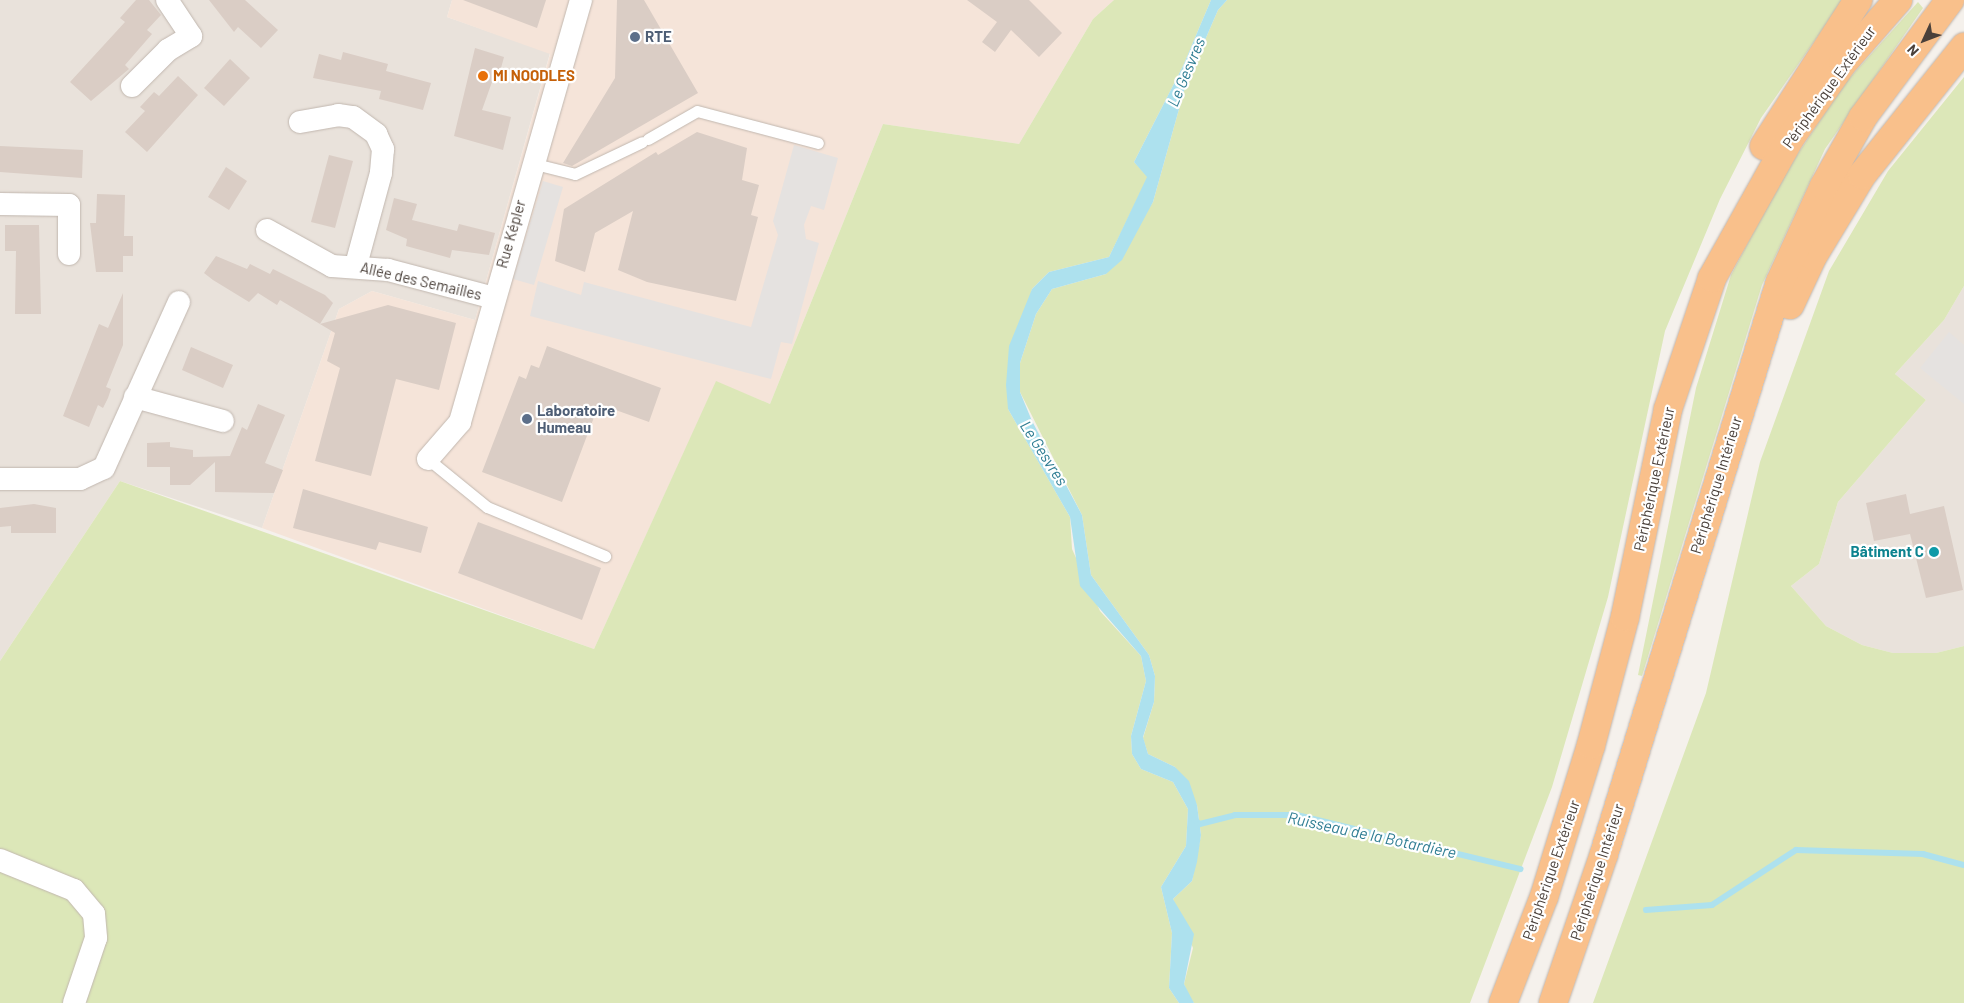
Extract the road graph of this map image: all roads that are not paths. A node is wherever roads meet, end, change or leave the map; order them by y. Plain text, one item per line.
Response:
1 (167, 0) edge
2 (581, 0) edge
3 (1858, 0) edge
4 (1898, 0) edge
5 (1950, 0) edge
6 (1964, 47) edge
7 (132, 86) dead end
8 (300, 122) dead end
9 (818, 143) dead end
10 (531, 164) junction
11 (1758, 190) junction
12 (0, 204) edge
13 (267, 230) dead end
14 (69, 254) dead end
15 (356, 265) junction
16 (494, 298) junction
17 (179, 302) dead end
18 (135, 397) junction
19 (223, 421) dead end
20 (1735, 428) junction
21 (428, 459) joint
22 (0, 479) edge
23 (605, 556) dead end
24 (0, 860) edge
25 (74, 1003) edge
26 (1504, 1003) edge
27 (1553, 1003) edge

1 - 7 street
2 - 10 street, Rue Képler
3 - 11 highway
4 - 11 highway, Périphérique Extérieur
5 - 20 highway, Périphérique Intérieur
6 - 20 highway
8 - 15 street
9 - 10 lane
10 - 16 street, Rue Képler
11 - 26 highway, Périphérique Extérieur
12 - 14 street
13 - 15 street, Allée des Semailles
15 - 16 street, Allée des Semailles
16 - 21 street, Rue Képler
17 - 18 street
18 - 19 street
18 - 22 street
20 - 27 highway, Périphérique Intérieur
21 - 23 lane
24 - 25 street

